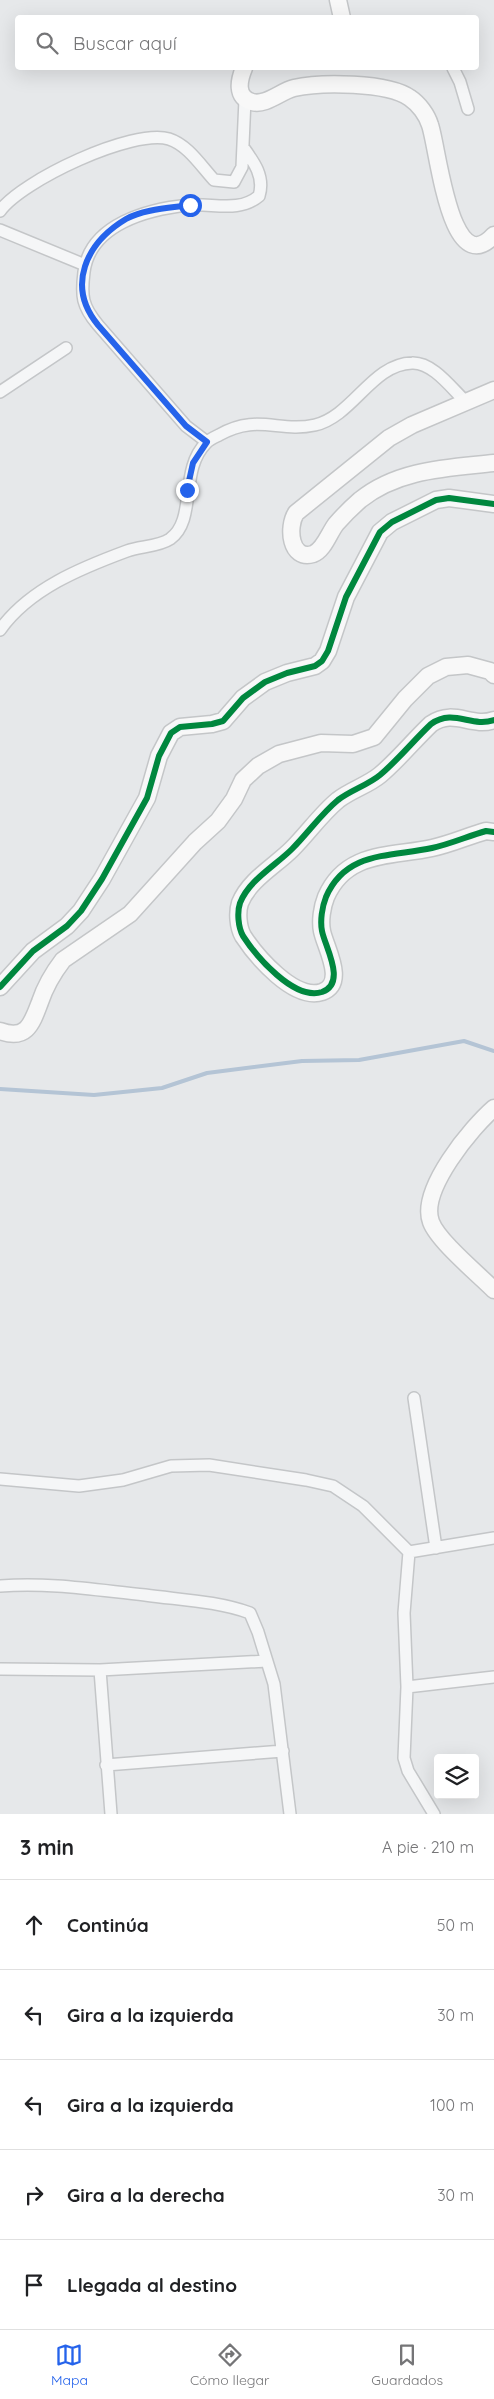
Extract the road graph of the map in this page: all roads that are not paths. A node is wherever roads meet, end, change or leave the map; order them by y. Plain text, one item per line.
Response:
1 (243, 70) edge
2 (454, 70) edge
3 (245, 99) junction
4 (468, 109) dead end
5 (243, 147) junction
6 (0, 211) edge
7 (0, 230) edge
8 (494, 235) edge
9 (85, 265) junction
10 (66, 348) dead end
11 (494, 390) edge
12 (0, 392) edge
13 (466, 402) junction
14 (207, 442) junction
15 (494, 463) edge
16 (494, 504) edge
17 (0, 630) edge
18 (494, 675) edge
19 (494, 720) edge
20 (494, 832) edge
21 (0, 987) edge
22 (0, 1031) edge
23 (494, 1108) edge
24 (494, 1290) edge
25 (414, 1398) dead end
26 (0, 1479) edge
27 (494, 1538) edge
28 (436, 1548) junction
29 (409, 1552) junction
30 (0, 1586) edge
31 (267, 1661) junction
32 (0, 1669) edge
33 (100, 1670) junction
34 (494, 1677) edge
35 (407, 1687) junction
36 (283, 1751) junction
37 (106, 1765) junction
38 (111, 1814) edge
39 (290, 1814) edge
40 (434, 1814) edge

1 - 3 street
2 - 4 street
3 - 5 street
3 - 8 street
5 - 6 street
5 - 9 street
7 - 9 street
9 - 14 street
10 - 12 street
11 - 13 street
13 - 14 street
13 - 15 street
14 - 17 street
16 - 21 street
18 - 22 street
19 - 20 street
23 - 24 street
25 - 28 street
26 - 29 street
27 - 28 street
28 - 29 street
29 - 35 street
30 - 31 street
31 - 33 street
31 - 36 street
32 - 33 street
33 - 37 street
34 - 35 street
35 - 40 street
36 - 37 street
36 - 39 street
37 - 38 street

